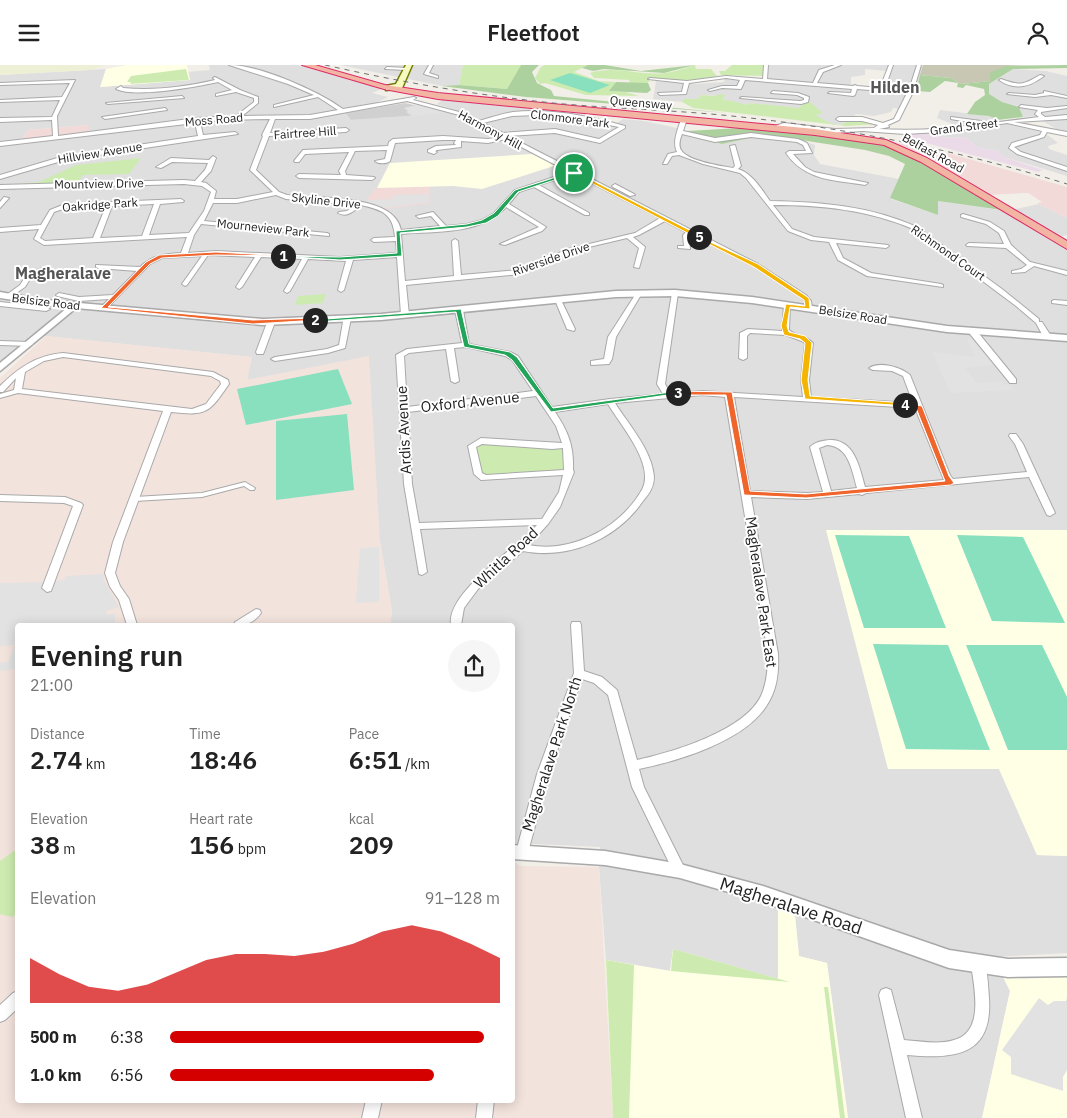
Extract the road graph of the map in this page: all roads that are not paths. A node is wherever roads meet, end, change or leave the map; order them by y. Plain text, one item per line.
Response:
1 (232, 65) edge
2 (306, 65) edge
3 (430, 65) edge
4 (766, 65) edge
5 (839, 65) edge
6 (891, 65) edge
7 (919, 65) edge
8 (409, 67) edge
9 (386, 69) dead end
10 (212, 75) dead end
11 (1042, 76) dead end
12 (436, 77) dead end
13 (743, 78) junction
14 (650, 79) dead end
15 (765, 79) junction
16 (220, 80) junction
17 (1001, 80) dead end
18 (789, 81) junction
19 (687, 83) junction
20 (815, 83) junction
21 (0, 84) edge
22 (1028, 84) junction
23 (855, 86) junction
24 (120, 87) dead end
25 (396, 88) junction
26 (739, 88) junction
27 (748, 88) dead end
28 (882, 89) junction
29 (1067, 89) edge
30 (236, 90) junction
31 (710, 90) dead end
32 (774, 92) dead end
33 (911, 92) junction
34 (423, 93) junction
35 (786, 93) junction
36 (830, 93) dead end
37 (660, 94) dead end
38 (1009, 94) dead end
39 (1054, 94) junction
40 (218, 95) dead end
41 (318, 96) junction
42 (182, 97) dead end
43 (1067, 97) edge
44 (64, 98) junction
45 (742, 98) dead end
46 (409, 100) junction
47 (0, 101) edge
48 (134, 101) junction
49 (108, 103) dead end
50 (276, 106) dead end
51 (1021, 107) dead end
52 (1067, 107) edge
53 (165, 109) dead end
54 (1046, 109) junction
55 (343, 112) junction
56 (137, 113) junction
57 (859, 113) dead end
58 (105, 117) dead end
59 (238, 117) junction
60 (1067, 117) edge
61 (54, 118) junction
62 (273, 118) junction
63 (953, 118) dead end
64 (1043, 118) junction
65 (684, 119) junction
66 (0, 120) edge
67 (197, 120) junction
68 (1006, 122) junction
69 (478, 123) junction
70 (886, 125) junction
71 (985, 125) junction
72 (140, 128) junction
73 (772, 128) junction
74 (870, 129) junction
75 (346, 130) dead end
76 (1045, 131) junction
77 (680, 132) junction
78 (896, 132) junction
79 (235, 135) dead end
80 (265, 135) junction
81 (1067, 135) edge
82 (201, 137) junction
83 (502, 137) junction
84 (56, 138) junction
85 (0, 144) edge
86 (461, 144) junction
87 (472, 147) dead end
88 (481, 147) dead end
89 (733, 147) dead end
90 (390, 148) junction
91 (353, 149) junction
92 (434, 152) dead end
93 (679, 153) junction
94 (306, 159) dead end
95 (378, 161) dead end
96 (1060, 162) dead end
97 (665, 163) dead end
98 (1054, 165) junction
99 (159, 167) dead end
100 (1067, 169) edge
101 (735, 170) junction
102 (571, 171) junction
103 (299, 176) dead end
104 (0, 177) edge
105 (344, 177) junction
106 (368, 180) dead end
107 (197, 183) junction
108 (866, 183) dead end
109 (534, 185) junction
110 (0, 187) edge
111 (277, 193) junction
112 (632, 195) dead end
113 (6, 198) dead end
114 (158, 201) junction
115 (181, 201) dead end
116 (211, 201) junction
117 (110, 203) junction
118 (769, 203) junction
119 (359, 204) junction
120 (505, 204) junction
121 (0, 206) edge
122 (341, 213) dead end
123 (586, 213) dead end
124 (419, 216) dead end
125 (963, 216) dead end
126 (664, 219) junction
127 (199, 222) junction
128 (44, 227) junction
129 (444, 227) junction
130 (0, 230) edge
131 (690, 232) junction
132 (191, 235) junction
133 (327, 235) dead end
134 (398, 235) junction
135 (145, 237) junction
136 (629, 237) junction
137 (96, 239) junction
138 (374, 240) dead end
139 (455, 241) dead end
140 (832, 242) junction
141 (503, 244) dead end
142 (969, 245) dead end
143 (886, 246) dead end
144 (1008, 246) junction
145 (1067, 246) edge
146 (680, 247) dead end
147 (206, 253) junction
148 (184, 254) junction
149 (259, 255) junction
150 (400, 255) junction
151 (306, 257) junction
152 (350, 258) junction
153 (1033, 264) junction
154 (98, 266) dead end
155 (637, 267) dead end
156 (47, 268) dead end
157 (142, 269) junction
158 (1014, 272) dead end
159 (1067, 273) edge
160 (458, 278) junction
161 (402, 283) junction
162 (185, 284) dead end
163 (941, 286) dead end
164 (239, 287) dead end
165 (341, 290) dead end
166 (287, 291) dead end
167 (639, 293) junction
168 (675, 293) junction
169 (59, 295) dead end
170 (4, 296) edge
171 (114, 297) junction
172 (558, 300) junction
173 (1052, 302) dead end
174 (1067, 303) edge
175 (0, 304) edge
176 (75, 305) junction
177 (788, 305) junction
178 (104, 308) junction
179 (808, 308) junction
180 (46, 309) dead end
181 (459, 310) junction
182 (405, 315) junction
183 (347, 318) junction
184 (271, 322) junction
185 (571, 329) dead end
186 (973, 331) junction
187 (786, 333) junction
188 (1047, 336) junction
189 (1067, 338) edge
190 (0, 343) edge
191 (29, 344) junction
192 (466, 345) junction
193 (450, 348) junction
194 (260, 352) dead end
195 (743, 358) dead end
196 (275, 359) dead end
197 (594, 363) dead end
198 (0, 368) edge
199 (873, 368) dead end
200 (21, 371) junction
201 (455, 381) dead end
202 (1013, 381) dead end
203 (0, 390) edge
204 (18, 391) junction
205 (538, 393) junction
206 (729, 393) junction
207 (0, 395) edge
208 (667, 395) junction
209 (808, 398) junction
210 (610, 401) junction
211 (919, 406) junction
212 (403, 410) junction
213 (551, 410) junction
214 (167, 411) junction
215 (1013, 436) dead end
216 (568, 445) junction
217 (570, 472) junction
218 (1033, 474) junction
219 (951, 483) junction
220 (252, 488) dead end
221 (862, 491) junction
222 (747, 493) junction
223 (828, 494) junction
224 (0, 498) edge
225 (135, 499) junction
226 (1050, 513) dead end
227 (545, 522) junction
228 (414, 525) junction
229 (521, 547) junction
230 (422, 572) dead end
231 (48, 588) dead end
232 (256, 613) dead end
233 (131, 623) edge
234 (242, 623) edge
235 (456, 623) edge
236 (576, 625) dead end
237 (579, 673) junction
238 (632, 766) junction
239 (517, 852) edge
240 (680, 871) junction
241 (978, 964) junction
242 (1067, 967) edge
243 (886, 995) dead end
244 (15, 1001) edge
245 (0, 1015) edge
246 (898, 1047) junction
247 (373, 1103) edge
248 (486, 1103) edge
249 (370, 1118) edge
250 (484, 1118) edge
251 (914, 1118) edge

1 - 41 street
2 - 25 highway, Queensway
3 - 12 street
4 - 15 street
5 - 20 street
6 - 28 street
7 - 33 street
8 - 9 street
8 - 25 main road
10 - 16 street
11 - 22 street
13 - 15 street
13 - 19 street
13 - 26 street
14 - 19 street
15 - 18 street
16 - 24 street
16 - 30 street
17 - 22 street
18 - 20 street
18 - 35 street
19 - 37 street
20 - 23 street
21 - 44 street
22 - 39 street
23 - 28 street
23 - 36 street
25 - 34 highway, Queensway
26 - 27 street
26 - 31 street
28 - 33 street
29 - 39 street
30 - 40 street
30 - 59 street
32 - 35 street
33 - 70 street
34 - 46 street, Moss Road
34 - 65 highway, Queensway
35 - 45 street
38 - 39 street
39 - 43 street
41 - 50 street
41 - 55 street
42 - 48 street
44 - 47 street
44 - 61 street
46 - 55 street, Moss Road
46 - 69 street, Harmony Hill
48 - 49 street
48 - 56 street
51 - 54 street
52 - 54 street
53 - 56 street
54 - 64 street
55 - 62 street, Moss Road
56 - 58 street
56 - 72 street
57 - 70 street
59 - 62 street, Moss Road
59 - 67 street, Moss Road
60 - 64 street, Grand Street
61 - 66 street
61 - 84 street
62 - 80 street, Skyline Drive
63 - 71 street
64 - 68 street, Grand Street
65 - 73 highway, Queensway
65 - 77 street
67 - 72 street, Moss Road
67 - 82 street
68 - 71 street, Grand Street
68 - 76 street
69 - 83 street, Harmony Hill
69 - 83 street, Clonmore Park
70 - 74 street
70 - 78 street
71 - 78 street, Grand Street
72 - 84 street, Moss Road
73 - 74 street, Grand Street
73 - 145 highway, Belfast Road
74 - 78 street, Grand Street
75 - 80 street, Fairtree Hill
76 - 81 street
76 - 98 street
77 - 93 street
77 - 108 street
79 - 82 street, Hillview Avenue
80 - 111 street, Skyline Drive
82 - 104 street, Hillview Avenue
83 - 86 street
83 - 102 street, Harmony Hill
84 - 85 street, Moss Road
86 - 90 street
86 - 92 street
87 - 88 street
89 - 101 street
90 - 91 street
90 - 95 street
91 - 94 street
91 - 105 street
93 - 97 street
93 - 101 street
96 - 98 street
98 - 100 street
99 - 107 street, Mountview Drive
101 - 118 street
102 - 109 street
102 - 112 street, Harmony Hill
102 - 126 street, Harmony Hill
103 - 105 street
105 - 106 street
107 - 110 street, Mountview Drive
107 - 116 street
109 - 120 street
109 - 123 street
111 - 116 street
111 - 119 street, Skyline Drive
113 - 121 street
114 - 115 street, Oakridge Park
114 - 117 street, Oakridge Park
114 - 135 street
116 - 127 street
117 - 128 street, Oakridge Park
117 - 137 street
118 - 140 street
118 - 188 street, Richmond Court
119 - 122 street
119 - 134 street, Skyline Drive
120 - 129 street
120 - 141 street
124 - 129 street
125 - 144 street
126 - 131 street, Harmony Hill
126 - 136 street, Riverside Drive
127 - 132 street
127 - 133 street, Mourneview Park
128 - 130 street
128 - 137 street
129 - 134 street
131 - 146 street
131 - 179 street, Harmony Hill
132 - 135 street
132 - 148 street
134 - 138 street
134 - 150 street, Skyline Drive
135 - 137 street
136 - 155 street
136 - 160 street, Riverside Drive
139 - 160 street
140 - 143 street
140 - 163 street
142 - 144 street
144 - 153 street
147 - 148 street
147 - 149 street
147 - 162 street
148 - 157 street
149 - 151 street
149 - 164 street
150 - 152 street
150 - 161 street, Skyline Drive
151 - 152 street
151 - 166 street
152 - 165 street
153 - 158 street
153 - 159 street
154 - 157 street
156 - 170 street
157 - 171 street
160 - 161 street, Riverside Drive
161 - 182 street, Skyline Drive
167 - 168 street, Belsize Road
167 - 172 street, Belsize Road
167 - 197 street
168 - 177 street, Belsize Road
168 - 208 street
169 - 171 street, Belsize Road
170 - 176 street, Belsize Road
171 - 178 street
172 - 181 street, Belsize Road
172 - 185 street
173 - 174 street
175 - 180 street
176 - 178 street, Belsize Road
176 - 191 street
177 - 179 street, Belsize Road
177 - 187 street
178 - 184 street, Belsize Road
179 - 186 street, Belsize Road
181 - 182 street, Belsize Road
181 - 192 street
182 - 183 street, Belsize Road
183 - 184 street, Belsize Road
183 - 196 street
184 - 194 street
186 - 188 street, Belsize Road
186 - 202 street
187 - 195 street
187 - 209 street
188 - 189 street, Belsize Road
190 - 191 street
191 - 198 street
192 - 193 street, Ardis Avenue
192 - 205 street, Whitla Road
193 - 201 street
193 - 212 street, Ardis Avenue
199 - 211 street
200 - 203 street
200 - 204 street
200 - 214 street
204 - 207 street
204 - 214 street
205 - 212 street, Oxford Avenue
205 - 213 street, Whitla Road
206 - 208 street
206 - 209 street
206 - 222 street, Magheralave Park East
208 - 210 street
209 - 211 street
210 - 213 street
210 - 229 street
211 - 219 street
212 - 228 street, Ardis Avenue
213 - 216 street, Whitla Road
214 - 225 street
215 - 218 street
216 - 217 street, Whitla Road
216 - 217 street
217 - 227 street, Whitla Road
218 - 219 street
218 - 226 street
219 - 221 street
220 - 225 street
221 - 223 street
221 - 223 street
222 - 223 street
222 - 238 street, Magheralave Park East
224 - 231 street
225 - 233 street
227 - 228 street
227 - 229 street, Whitla Road
228 - 230 street, Ardis Avenue
229 - 235 street, Whitla Road
232 - 234 street
236 - 237 street, Magheralave Park North
237 - 238 street
237 - 239 street, Magheralave Park North
238 - 240 street
239 - 240 street, Magheralave Road
240 - 241 street, Magheralave Road
241 - 242 street, Magheralave Road
241 - 246 street
243 - 246 street
244 - 245 street
246 - 251 street
247 - 249 street
248 - 250 street

